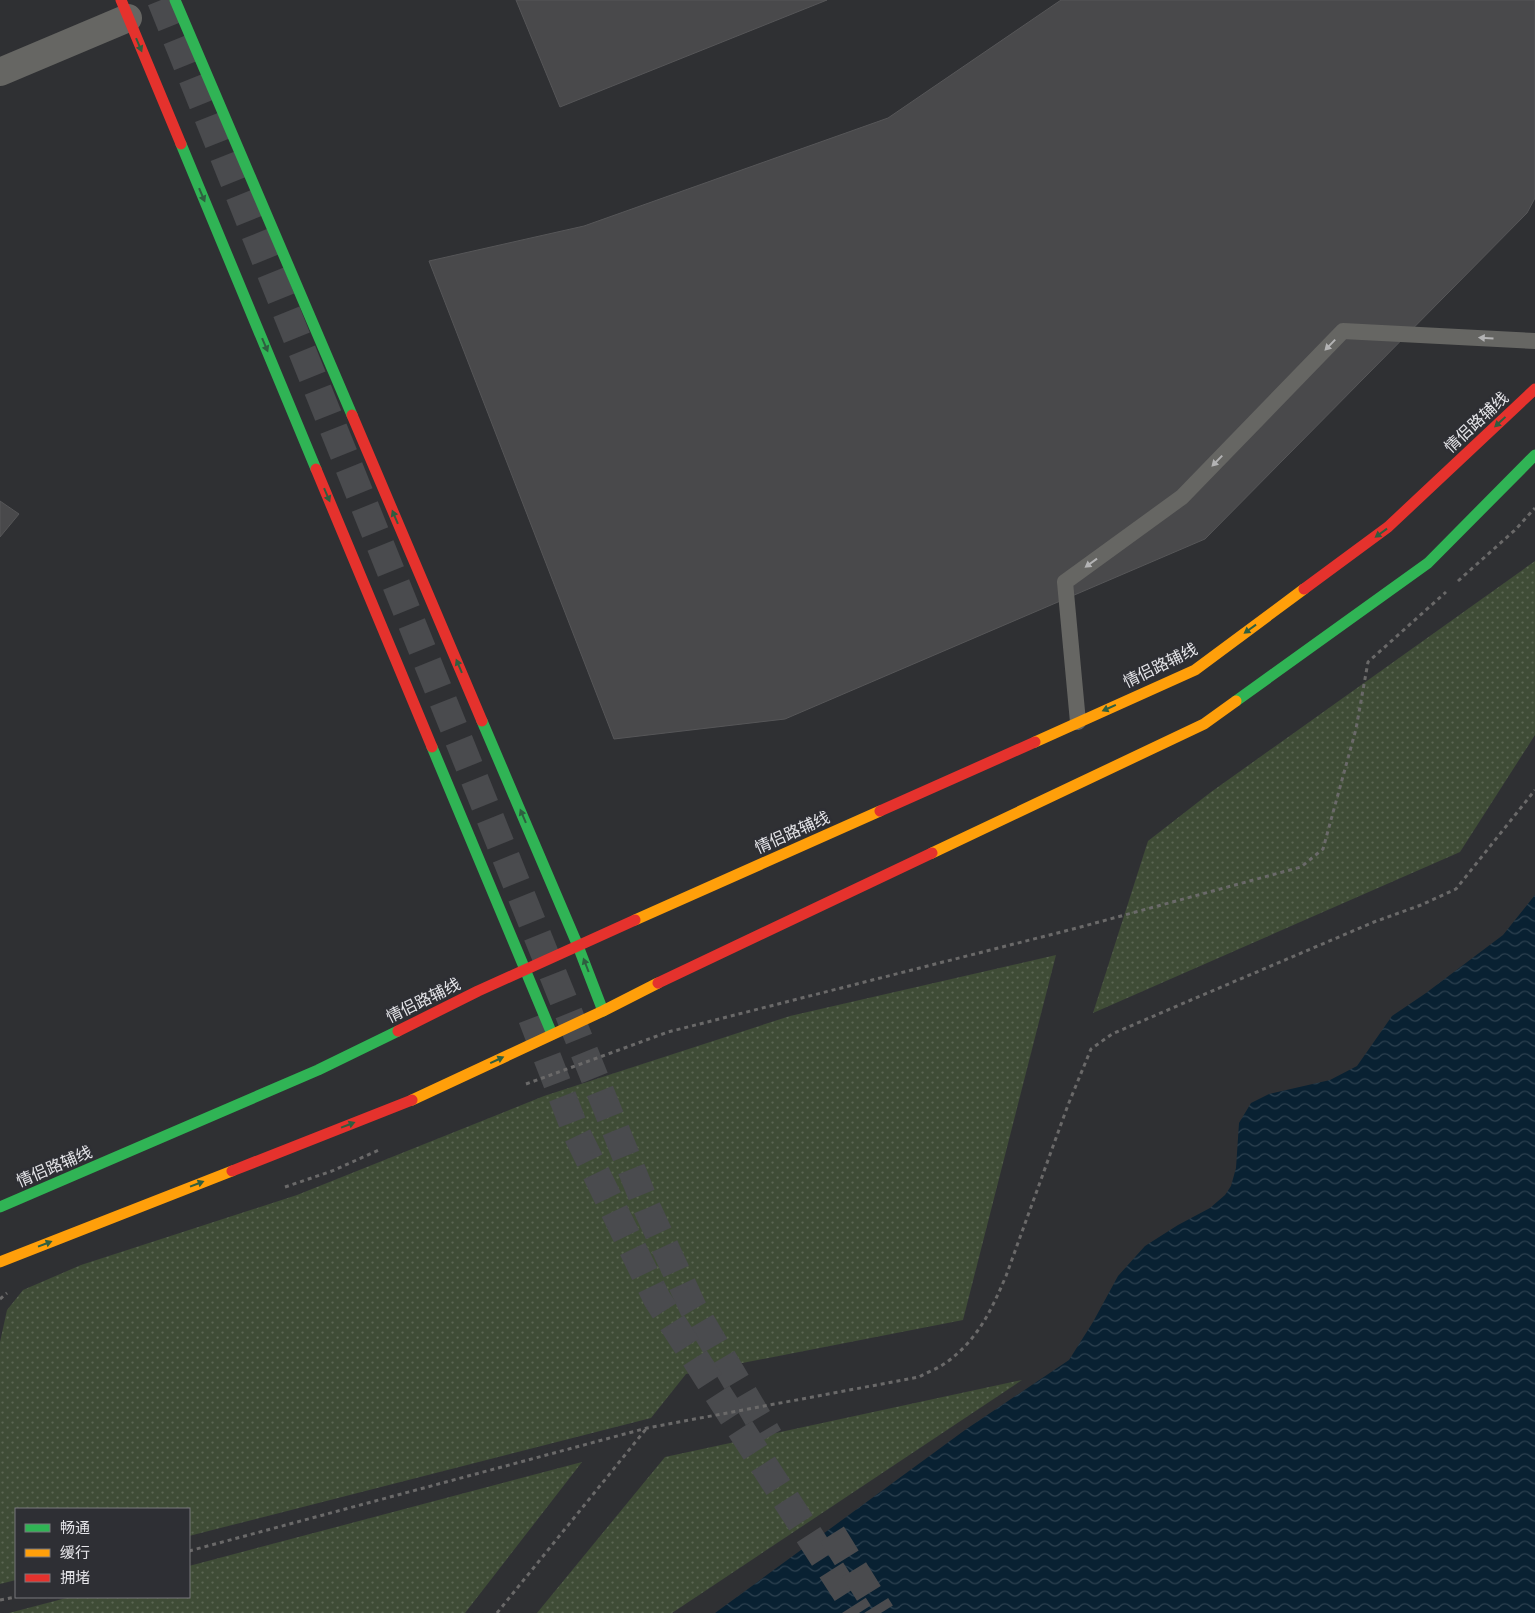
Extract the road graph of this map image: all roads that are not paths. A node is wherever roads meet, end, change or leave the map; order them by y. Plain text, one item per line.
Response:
1 (175, 0) edge
2 (125, 9) edge
3 (0, 72) edge
4 (1535, 341) edge
5 (1535, 389) edge
6 (1535, 456) edge
7 (1078, 722) junction
8 (578, 946) junction
9 (526, 970) junction
10 (604, 1011) junction
11 (552, 1034) junction
12 (0, 1207) edge
13 (0, 1262) edge

8 -> 1 main road
2 - 3 street
2 -> 9 main road
4 -> 7 lane
5 -> 7 main road, 情侣路辅线
6 - 10 main road
7 - 8 main road, 情侣路辅线
8 - 9 main road, 情侣路辅线
10 -> 8 main road
9 - 11 main road
9 - 12 main road, 情侣路辅线
10 - 11 main road
13 -> 11 main road

